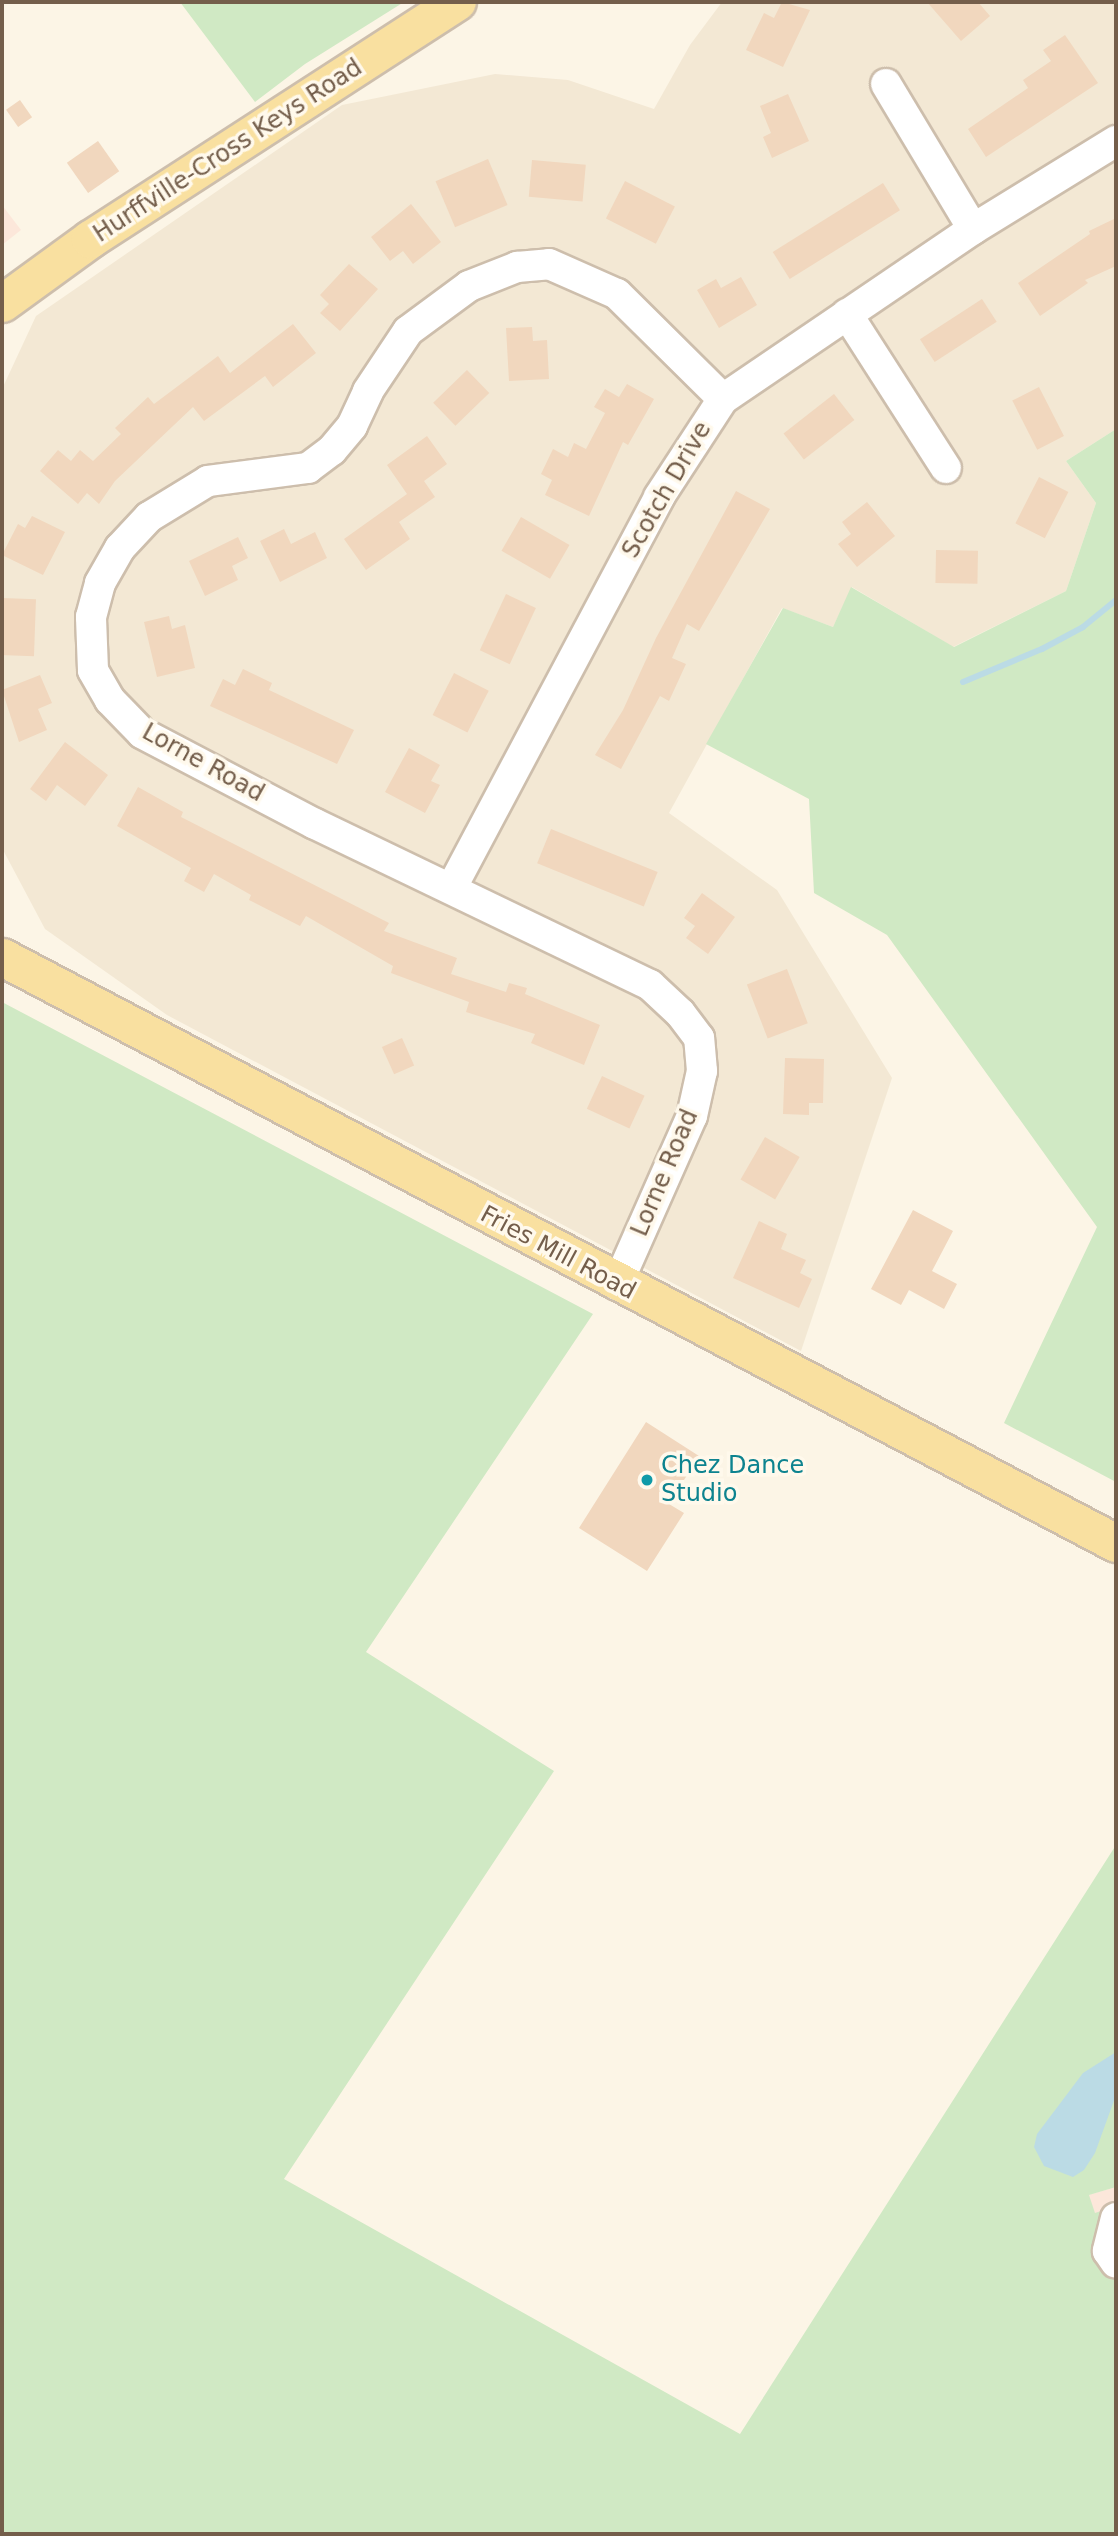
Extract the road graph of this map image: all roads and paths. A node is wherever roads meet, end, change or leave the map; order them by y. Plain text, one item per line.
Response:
1 (457, 2) edge
2 (886, 84) dead end
3 (1116, 141) edge
4 (973, 229) junction
5 (2, 303) edge
6 (847, 314) junction
7 (723, 399) junction
8 (946, 468) dead end
9 (452, 887) junction
10 (2, 957) edge
11 (617, 1285) junction
12 (1116, 1544) edge
13 (1116, 2218) edge
14 (1116, 2263) edge

1 - 5 main road, Hurffville-Cross Keys Road
2 - 4 street
3 - 4 street, Scotch Drive
4 - 6 street, Scotch Drive
6 - 7 street, Scotch Drive
6 - 8 street
7 - 9 street, Scotch Drive
7 - 9 street, Lorne Road
9 - 11 street, Lorne Road
10 - 11 main road, Fries Mill Road
11 - 12 main road, Fries Mill Road
13 - 14 street

